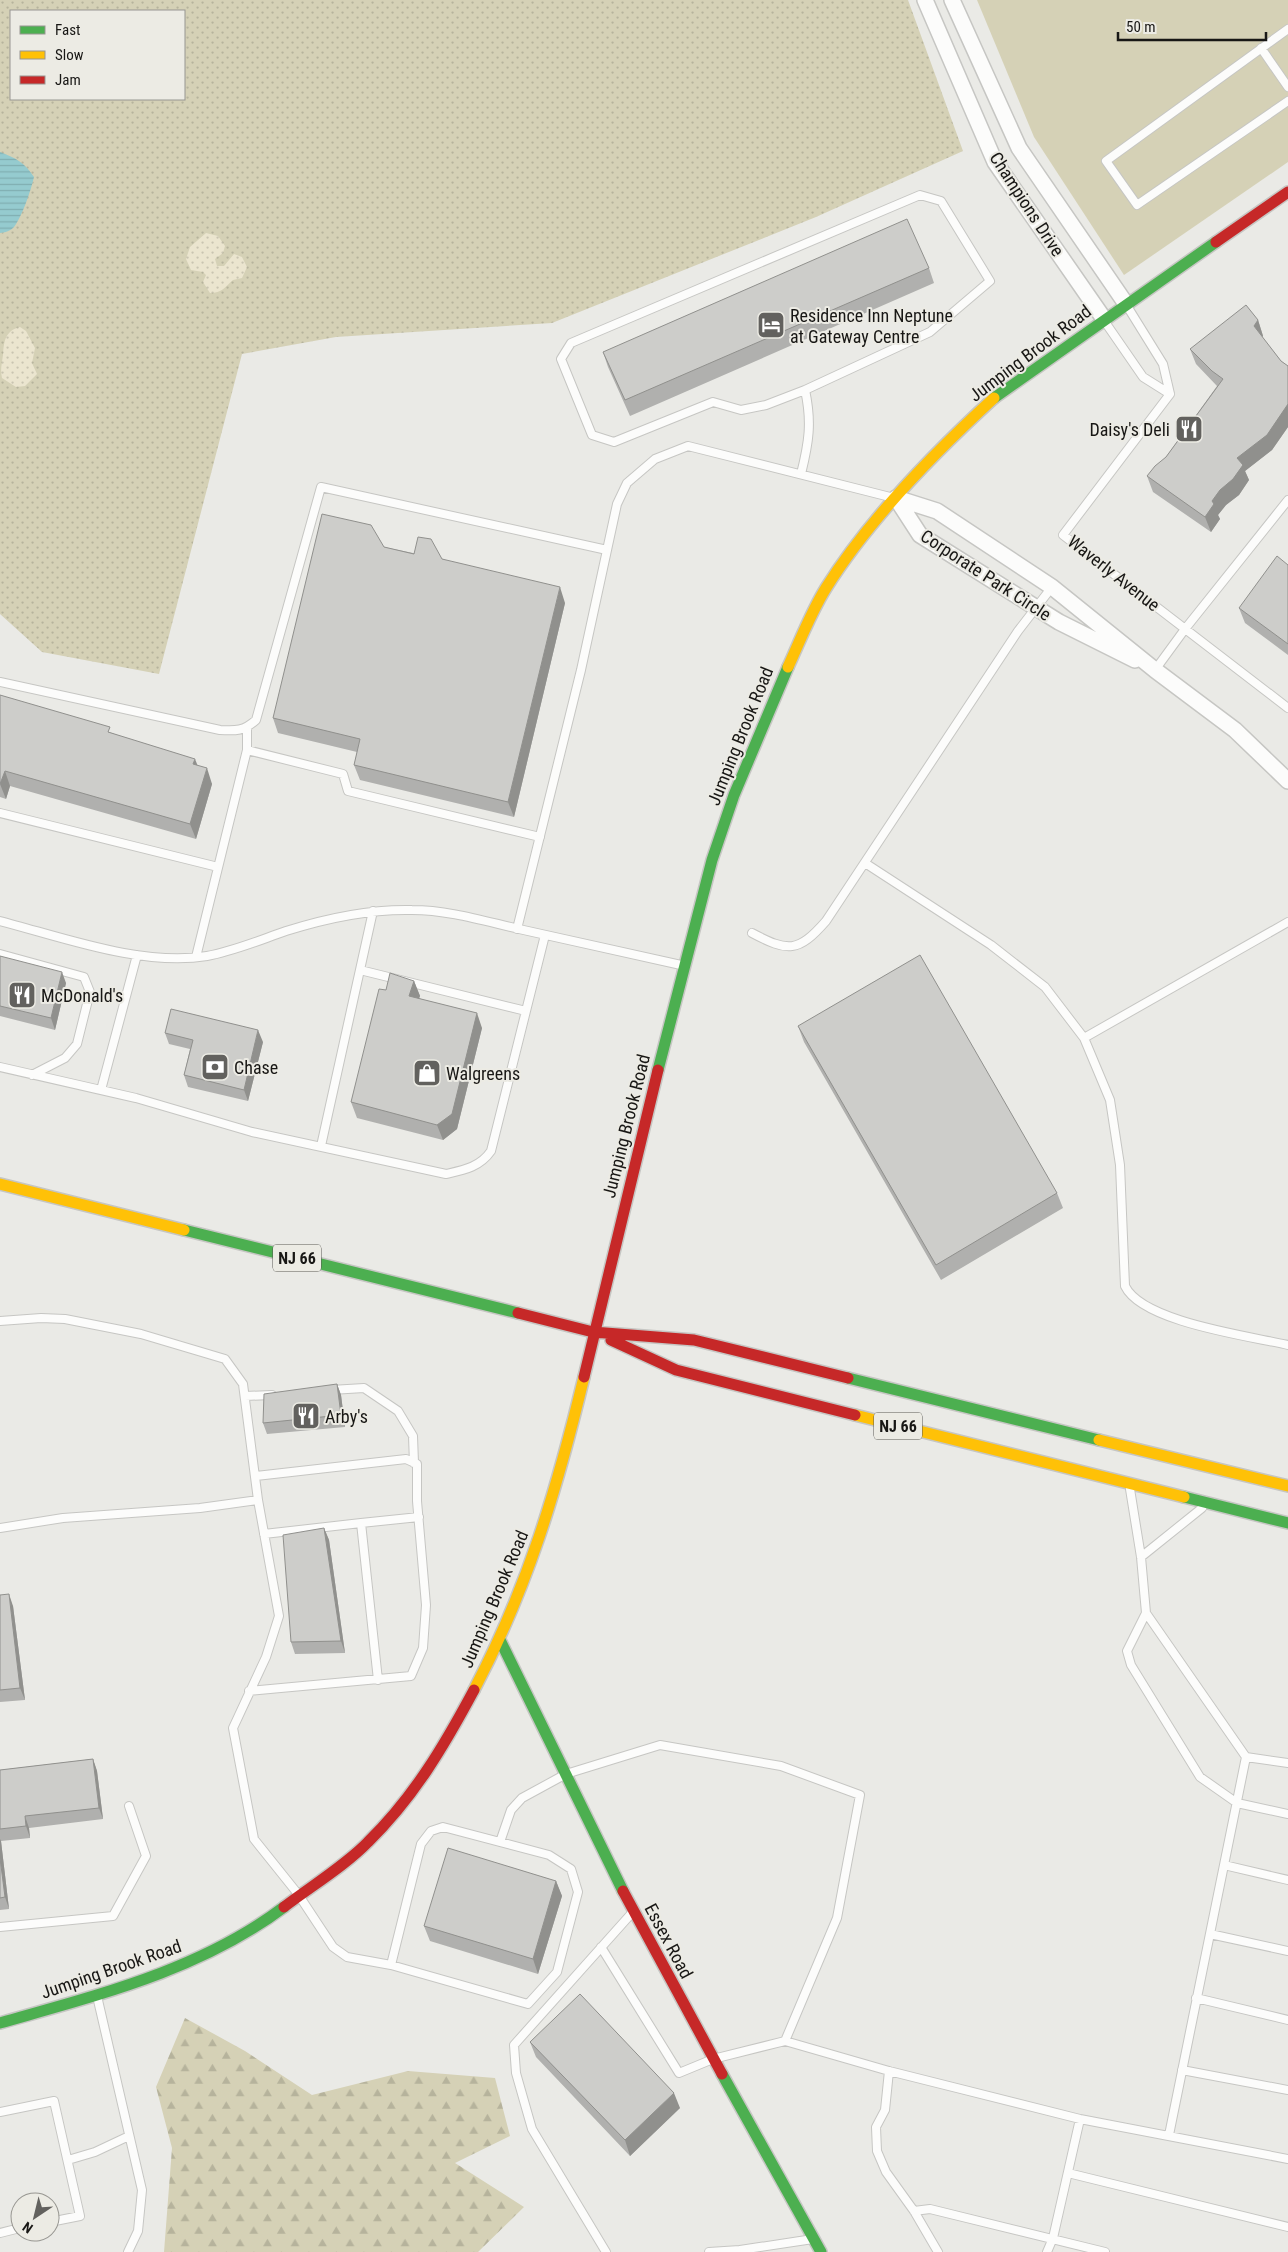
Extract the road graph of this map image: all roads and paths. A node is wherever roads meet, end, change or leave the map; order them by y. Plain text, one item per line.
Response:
1 (925, 0) edge
2 (952, 0) edge
3 (1288, 29) edge
4 (1262, 48) junction
5 (1288, 87) edge
6 (1288, 101) edge
7 (1029, 162) junction
8 (1006, 177) junction
9 (1288, 192) edge
10 (1126, 304) junction
11 (1104, 319) junction
12 (805, 390) junction
13 (1170, 394) junction
14 (801, 474) junction
15 (896, 498) junction
16 (1288, 500) edge
17 (607, 550) junction
18 (1052, 587) junction
19 (1036, 608) junction
20 (1185, 629) junction
21 (1155, 670) junction
22 (0, 682) edge
23 (1288, 708) edge
24 (247, 727) junction
25 (247, 750) junction
26 (1288, 781) edge
27 (0, 813) edge
28 (540, 837) junction
29 (865, 863) junction
30 (218, 866) junction
31 (373, 911) junction
32 (0, 921) edge
33 (1288, 922) edge
34 (517, 929) junction
35 (752, 933) dead end
36 (545, 935) junction
37 (0, 954) edge
38 (137, 955) junction
39 (196, 957) junction
40 (683, 966) junction
41 (360, 970) junction
42 (526, 1011) junction
43 (1084, 1038) junction
44 (0, 1067) edge
45 (32, 1075) junction
46 (102, 1090) junction
47 (321, 1146) junction
48 (0, 1184) edge
49 (0, 1321) edge
50 (593, 1332) junction
51 (1288, 1345) edge
52 (324, 1391) edge
53 (284, 1394) edge
54 (245, 1396) junction
55 (414, 1463) junction
56 (256, 1476) junction
57 (1129, 1484) junction
58 (1288, 1486) edge
59 (258, 1500) junction
60 (1207, 1503) junction
61 (419, 1517) junction
62 (361, 1523) junction
63 (1288, 1523) edge
64 (0, 1528) edge
65 (264, 1534) junction
66 (1141, 1556) junction
67 (1146, 1613) junction
68 (500, 1640) junction
69 (378, 1680) junction
70 (249, 1691) junction
71 (1246, 1757) junction
72 (1288, 1763) edge
73 (566, 1774) junction
74 (1236, 1803) junction
75 (129, 1806) dead end
76 (1288, 1814) edge
77 (500, 1842) junction
78 (1224, 1865) junction
79 (1288, 1880) edge
80 (298, 1894) junction
81 (634, 1911) junction
82 (0, 1926) edge
83 (1210, 1934) junction
84 (601, 1947) junction
85 (1288, 1951) edge
86 (391, 1965) junction
87 (97, 1995) junction
88 (1196, 1998) junction
89 (1288, 2020) edge
90 (0, 2023) edge
91 (785, 2041) junction
92 (713, 2059) junction
93 (1182, 2070) junction
94 (889, 2071) junction
95 (1288, 2090) edge
96 (0, 2112) edge
97 (1080, 2119) junction
98 (129, 2136) junction
99 (1169, 2136) junction
100 (1288, 2159) edge
101 (68, 2160) junction
102 (1068, 2173) junction
103 (914, 2211) junction
104 (60, 2220) edge
105 (1288, 2227) edge
106 (814, 2238) junction
107 (1052, 2238) junction
108 (740, 2251) edge
109 (128, 2252) edge
110 (606, 2252) edge
111 (709, 2252) edge
112 (821, 2252) edge
113 (938, 2252) edge
114 (1047, 2252) edge
115 (1104, 2252) edge

1 - 8 street, Champions Drive
2 - 7 street, Champions Drive
3 - 4 lane
4 - 5 lane
4 - 6 lane
7 - 8 street
7 - 10 street, Champions Drive
8 - 11 street, Champions Drive
9 - 10 main road, Jumping Brook Road
10 - 11 main road, Jumping Brook Road
10 - 13 lane
11 - 13 lane
11 - 15 main road, Jumping Brook Road
12 - 12 lane
12 - 14 lane
13 - 20 lane, Waverly Avenue
14 - 15 lane
14 - 17 lane
15 - 18 street, Corporate Park Circle
15 - 19 street, Corporate Park Circle
15 - 40 main road, Jumping Brook Road
16 - 20 lane
17 - 24 lane
17 - 28 lane
18 - 19 lane
18 - 21 street, Corporate Park Circle
19 - 21 street, Corporate Park Circle
19 - 29 lane
20 - 21 lane
20 - 23 lane, Waverly Avenue
21 - 26 street, Corporate Park Circle
22 - 24 lane
24 - 25 lane
25 - 28 lane
25 - 30 lane
27 - 30 lane
28 - 34 lane
29 - 35 lane
29 - 43 lane
30 - 39 lane
31 - 34 lane
31 - 39 lane
31 - 41 lane
32 - 38 lane
33 - 43 lane
34 - 36 lane
36 - 40 lane
36 - 42 lane
37 - 45 lane
38 - 39 lane
38 - 46 lane
40 - 50 main road, Jumping Brook Road
41 - 42 lane
41 - 47 lane
42 - 47 lane
43 - 51 lane
44 - 45 lane
45 - 46 lane
46 - 47 lane
48 - 50 main road, NJ 66
49 - 54 lane
50 - 57 main road, NJ 66
50 - 58 main road, NJ 66
50 - 68 main road, Jumping Brook Road
52 - 55 lane
53 - 54 lane
54 - 56 lane
55 - 56 lane
55 - 61 lane
56 - 59 lane
57 - 60 main road, NJ 66
57 - 66 lane
59 - 64 lane
59 - 65 lane
60 - 63 main road, NJ 66
60 - 66 lane
61 - 62 lane
61 - 69 lane
62 - 65 lane
62 - 69 lane
65 - 70 lane
66 - 67 lane
67 - 71 lane
67 - 74 lane
68 - 73 main road, Essex Road
68 - 80 main road, Jumping Brook Road
69 - 70 lane
70 - 80 lane
71 - 72 lane
71 - 74 lane
73 - 77 lane
73 - 81 main road, Essex Road
73 - 91 lane
74 - 76 lane
74 - 78 lane
75 - 82 lane
77 - 86 lane
77 - 86 lane
78 - 79 lane
78 - 83 lane
80 - 86 lane
80 - 87 main road, Jumping Brook Road
81 - 84 lane
81 - 92 main road, Essex Road
83 - 85 lane
83 - 88 lane
84 - 92 lane
84 - 110 lane
87 - 90 main road, Jumping Brook Road
87 - 98 lane
88 - 89 lane
88 - 93 lane
91 - 92 lane
91 - 94 lane
92 - 106 main road, Essex Road
93 - 95 lane
93 - 99 lane
94 - 97 lane
94 - 103 lane
96 - 101 lane
97 - 99 lane
97 - 102 lane
98 - 101 lane
98 - 109 lane
99 - 100 lane
101 - 104 lane
102 - 105 lane
102 - 107 lane
103 - 107 lane
103 - 113 lane
106 - 108 lane
106 - 112 main road, Essex Road
107 - 114 lane
107 - 115 lane
108 - 111 lane

